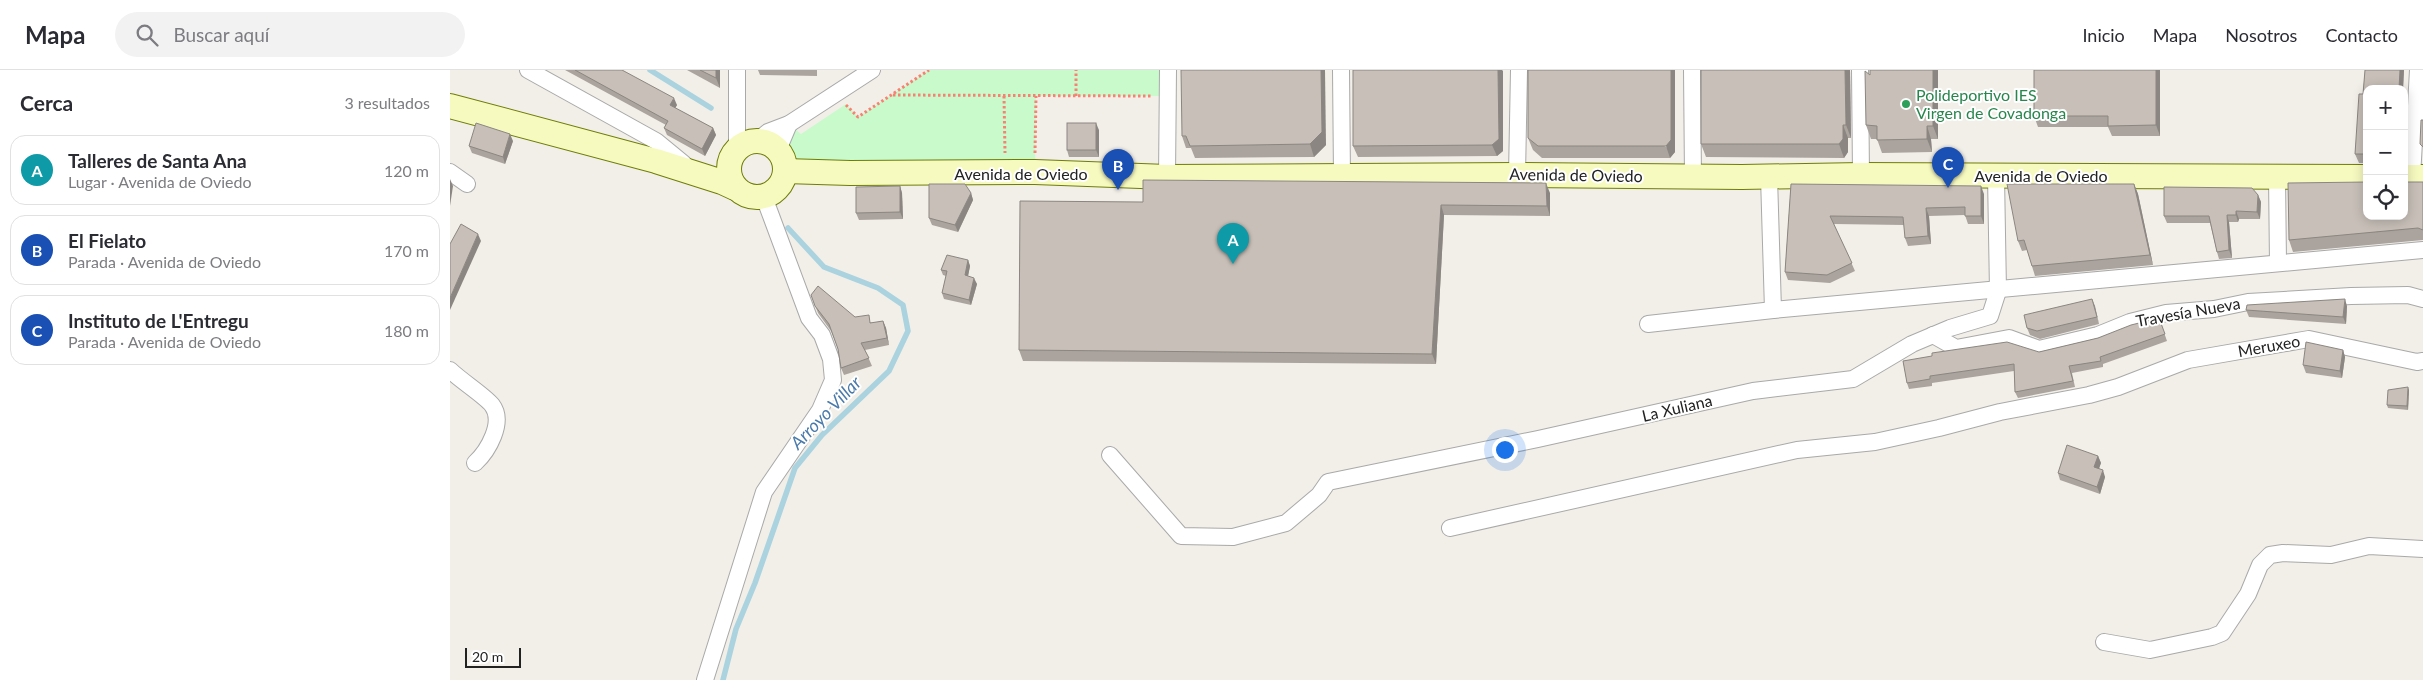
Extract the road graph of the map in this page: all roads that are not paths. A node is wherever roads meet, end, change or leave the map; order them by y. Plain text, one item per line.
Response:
1 (528, 70) edge
2 (737, 70) edge
3 (872, 70) edge
4 (1168, 70) edge
5 (1341, 70) edge
6 (1518, 70) edge
7 (1692, 70) edge
8 (1860, 70) edge
9 (2418, 70) edge
10 (450, 106) edge
11 (2418, 141) edge
12 (656, 161) junction
13 (754, 161) junction
14 (684, 164) junction
15 (450, 172) edge
16 (1517, 175) junction
17 (1861, 175) junction
18 (1342, 176) junction
19 (1996, 176) junction
20 (1167, 177) junction
21 (1694, 177) junction
22 (1769, 177) junction
23 (2277, 177) junction
24 (2363, 177) edge
25 (2413, 178) edge
26 (467, 184) dead end
27 (764, 197) junction
28 (2423, 250) edge
29 (2278, 263) junction
30 (1998, 291) junction
31 (2423, 299) edge
32 (1773, 310) junction
33 (1648, 324) dead end
34 (1933, 335) junction
35 (2423, 361) edge
36 (450, 370) edge
37 (1110, 456) dead end
38 (475, 464) dead end
39 (1450, 528) dead end
40 (2423, 549) edge
41 (2104, 642) dead end
42 (705, 680) edge

1 - 14 street
2 - 13 street
3 - 13 street
4 - 20 street
5 - 18 street
6 - 16 street
7 - 21 street
8 - 17 street
9 - 11 street
10 - 12 street
11 - 25 street
12 - 13 street
12 - 14 street
13 - 14 street
13 - 20 street, Avenida de Oviedo
13 - 27 street
13 - 27 street
15 - 26 street
16 - 18 street, Avenida de Oviedo
16 - 21 street, Avenida de Oviedo
17 - 19 street, Avenida de Oviedo
17 - 22 street, Avenida de Oviedo
18 - 20 street, Avenida de Oviedo
19 - 23 street, Avenida de Oviedo
19 - 30 street
21 - 22 street, Avenida de Oviedo
22 - 32 street
23 - 24 street, Avenida de Oviedo
23 - 29 street
27 - 42 street
28 - 29 street
29 - 30 street
30 - 32 street
30 - 34 street, La Xuliana
31 - 34 street, Travesía Nueva
32 - 33 street
34 - 37 street, La Xuliana
35 - 39 street, Meruxeo
36 - 38 street
40 - 41 street

